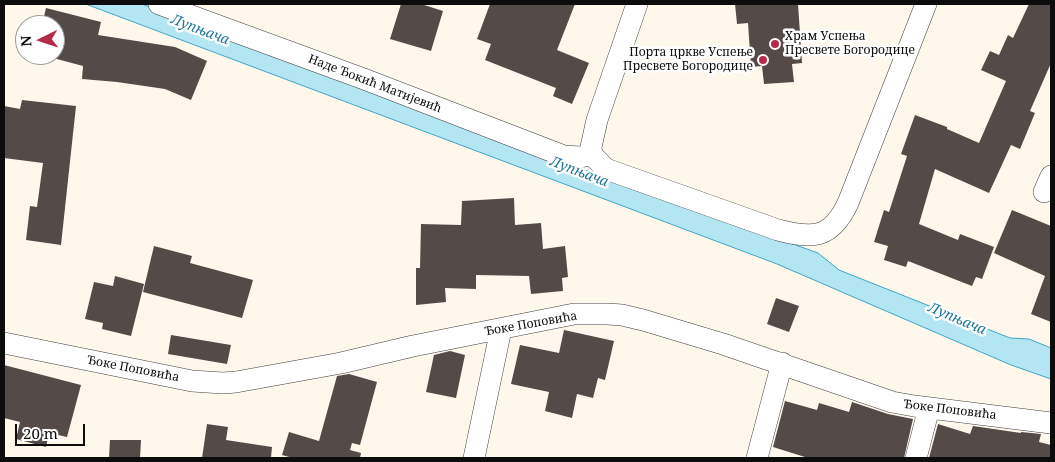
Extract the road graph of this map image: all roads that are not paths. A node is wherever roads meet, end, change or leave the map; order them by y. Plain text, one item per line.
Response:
1 (159, 4) edge
2 (637, 4) edge
3 (926, 4) edge
4 (592, 155) junction
5 (501, 329) junction
6 (4, 343) edge
7 (782, 364) junction
8 (929, 408) junction
9 (1051, 423) edge
10 (474, 458) edge
11 (758, 458) edge
12 (916, 458) edge

1 - 4 street, Наде Ђокић Матијевић
2 - 4 street
3 - 4 street
5 - 6 street, Ђоке Поповића
5 - 7 street, Ђоке Поповића
5 - 10 street
7 - 8 street, Ђоке Поповића
7 - 11 street
8 - 9 street, Ђоке Поповића
8 - 12 street

